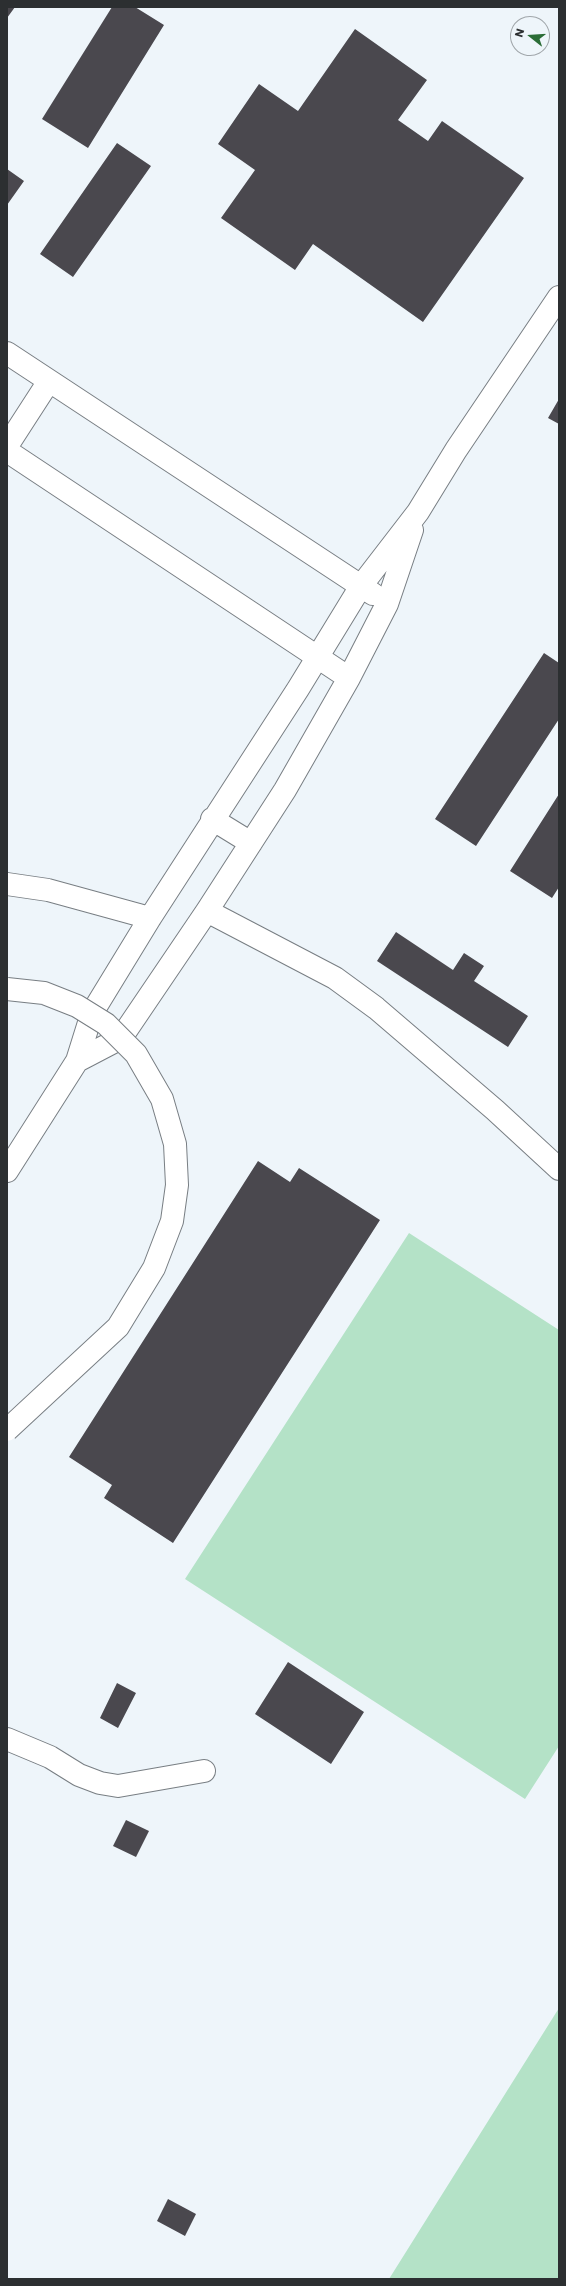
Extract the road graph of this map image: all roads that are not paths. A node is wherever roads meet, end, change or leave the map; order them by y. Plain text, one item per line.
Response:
1 (559, 297) edge
2 (7, 353) edge
3 (49, 381) junction
4 (7, 446) edge
5 (7, 451) edge
6 (418, 512) junction
7 (361, 586) junction
8 (387, 604) junction
9 (318, 657) junction
10 (349, 678) junction
11 (212, 819) junction
12 (251, 843) junction
13 (7, 884) edge
14 (208, 911) junction
15 (150, 918) junction
16 (7, 988) edge
17 (77, 1061) junction
18 (559, 1169) edge
19 (7, 1172) edge
20 (7, 1430) edge
21 (7, 1739) edge
22 (204, 1771) dead end

1 - 6 street
2 - 3 street
3 - 4 street
3 - 7 street
5 - 9 street
6 - 7 street
6 - 8 street
7 - 8 street
7 - 9 street
8 - 10 street
9 - 10 street
9 - 11 street
10 - 12 street
11 - 12 street
11 - 15 street
12 - 14 street
13 - 15 street
14 - 17 street
14 - 18 street
15 - 17 street
16 - 20 street, bridge
17 - 19 street
21 - 22 street

